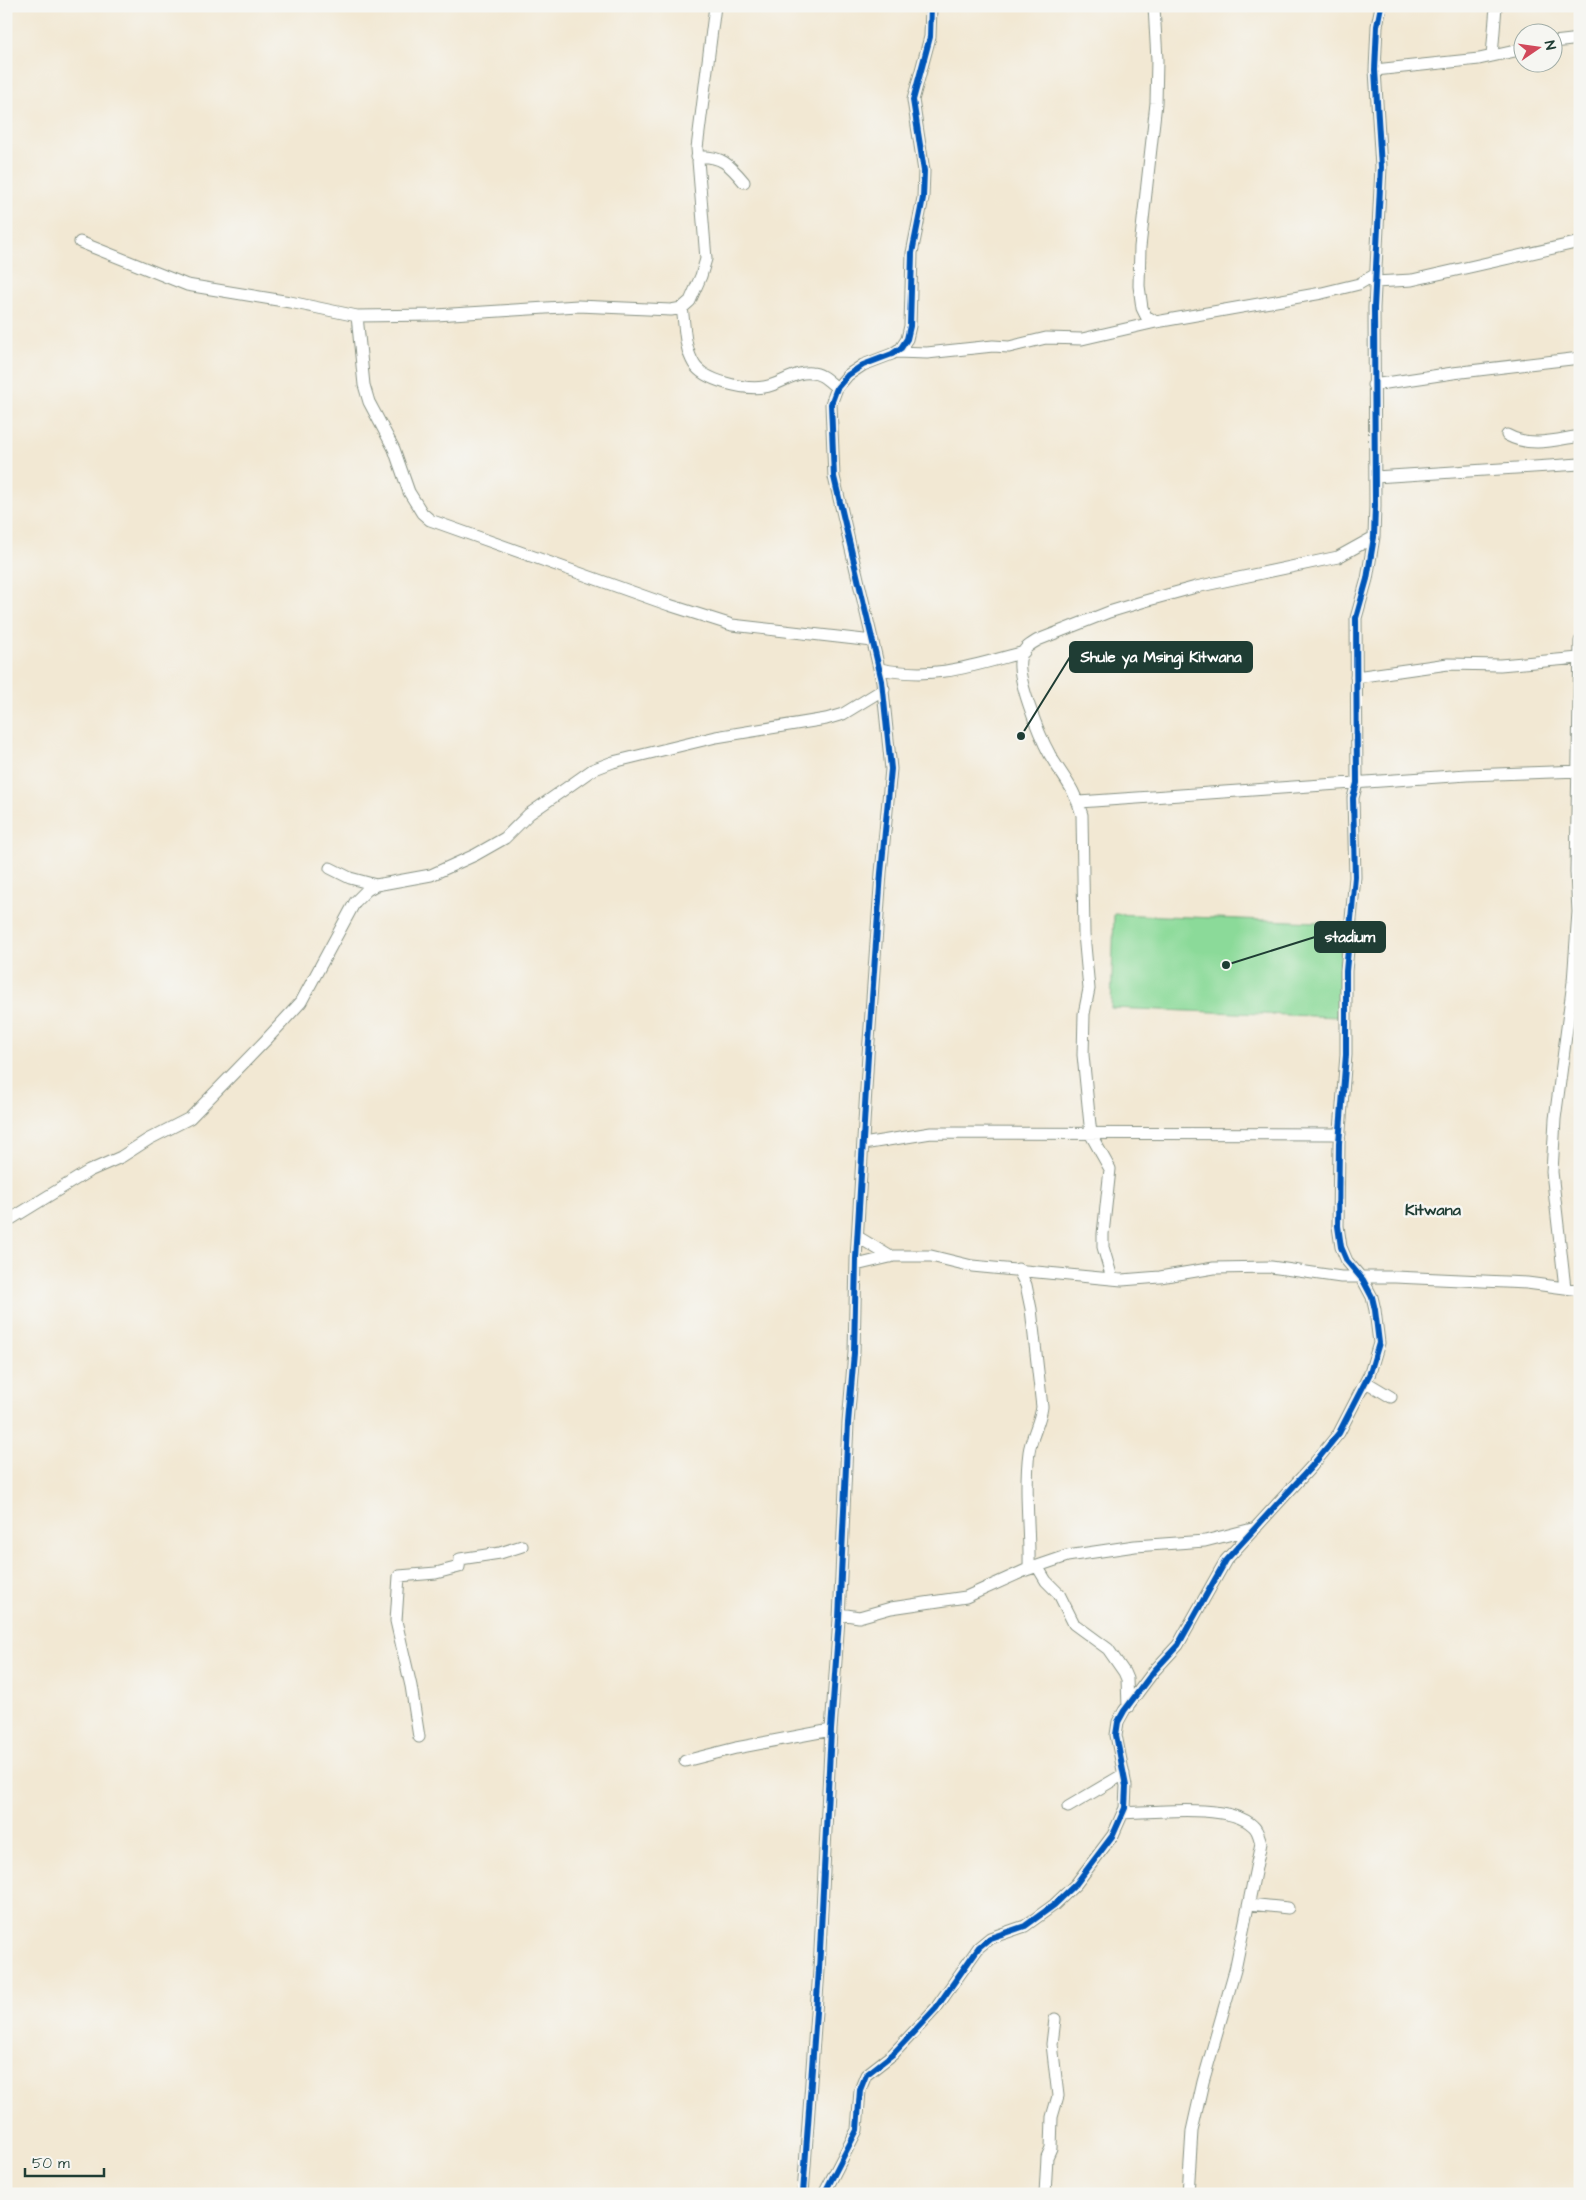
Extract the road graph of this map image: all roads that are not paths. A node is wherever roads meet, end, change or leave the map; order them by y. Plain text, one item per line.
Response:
1 (715, 6) edge
2 (931, 6) edge
3 (1154, 6) edge
4 (1381, 6) edge
5 (1496, 6) edge
6 (1580, 39) edge
7 (1564, 41) edge
8 (1514, 51) edge
9 (1492, 56) junction
10 (1375, 70) junction
11 (697, 157) junction
12 (744, 182) dead end
13 (80, 242) dead end
14 (1580, 242) edge
15 (1375, 278) junction
16 (1350, 287) junction
17 (1374, 299) junction
18 (682, 308) junction
19 (357, 316) junction
20 (1156, 322) junction
21 (895, 352) junction
22 (1580, 358) edge
23 (1373, 386) junction
24 (837, 388) junction
25 (1507, 435) dead end
26 (1580, 436) edge
27 (1580, 464) edge
28 (1375, 477) junction
29 (1374, 537) junction
30 (873, 641) junction
31 (1580, 641) edge
32 (1024, 652) junction
33 (1579, 656) edge
34 (880, 669) junction
35 (1356, 677) junction
36 (884, 689) junction
37 (1579, 771) edge
38 (1357, 784) junction
39 (1079, 802) junction
40 (330, 868) dead end
41 (376, 886) junction
42 (1578, 974) edge
43 (1340, 1134) junction
44 (1091, 1135) junction
45 (863, 1144) junction
46 (6, 1222) edge
47 (858, 1237) junction
48 (891, 1257) junction
49 (856, 1265) junction
50 (1018, 1269) junction
51 (1358, 1276) junction
52 (1112, 1278) junction
53 (1565, 1288) junction
54 (1580, 1290) edge
55 (1366, 1382) junction
56 (1390, 1397) dead end
57 (1256, 1528) junction
58 (522, 1546) dead end
59 (1033, 1568) junction
60 (840, 1614) junction
61 (1128, 1707) junction
62 (831, 1730) junction
63 (419, 1736) dead end
64 (685, 1761) dead end
65 (1124, 1774) junction
66 (1068, 1807) dead end
67 (1124, 1813) junction
68 (1249, 1904) junction
69 (1288, 1908) dead end
70 (1055, 2019) dead end
71 (803, 2194) edge
72 (824, 2194) edge
73 (1045, 2194) edge
74 (1188, 2194) edge

1 - 11 street
2 - 21 street
3 - 20 street
4 - 10 street
5 - 9 street
6 - 7 street
8 - 9 street
9 - 10 street
10 - 15 street
11 - 12 street
11 - 18 street
13 - 19 street
14 - 15 street
15 - 16 street
15 - 17 street
16 - 17 street
16 - 20 street
17 - 23 street
18 - 19 street
18 - 24 street
19 - 30 street
20 - 21 street
21 - 24 street
22 - 23 street
23 - 28 street
24 - 30 street
25 - 26 street
27 - 28 street
28 - 29 street
29 - 32 street
29 - 35 street
30 - 34 street
31 - 33 street
32 - 34 street
32 - 39 street
33 - 35 street
33 - 37 street
34 - 36 street
35 - 38 street
36 - 41 street
36 - 45 street
37 - 38 street
37 - 42 street
38 - 39 street
38 - 43 street
39 - 44 street
40 - 41 street
41 - 46 street
42 - 53 street
43 - 44 street
43 - 51 street
44 - 45 street
44 - 52 street
45 - 47 street
47 - 48 street
47 - 49 street
48 - 49 street
48 - 50 street
49 - 60 street
50 - 52 street
50 - 59 street
51 - 52 street
51 - 53 street
51 - 55 street
53 - 54 street
55 - 56 street
55 - 57 street
57 - 59 street
57 - 61 street
58 - 63 street
59 - 60 street
59 - 61 street
60 - 62 street
61 - 65 street
62 - 64 street
62 - 71 street
65 - 66 street
65 - 67 street
67 - 68 street
67 - 72 street
68 - 69 street
68 - 74 street
70 - 73 street

